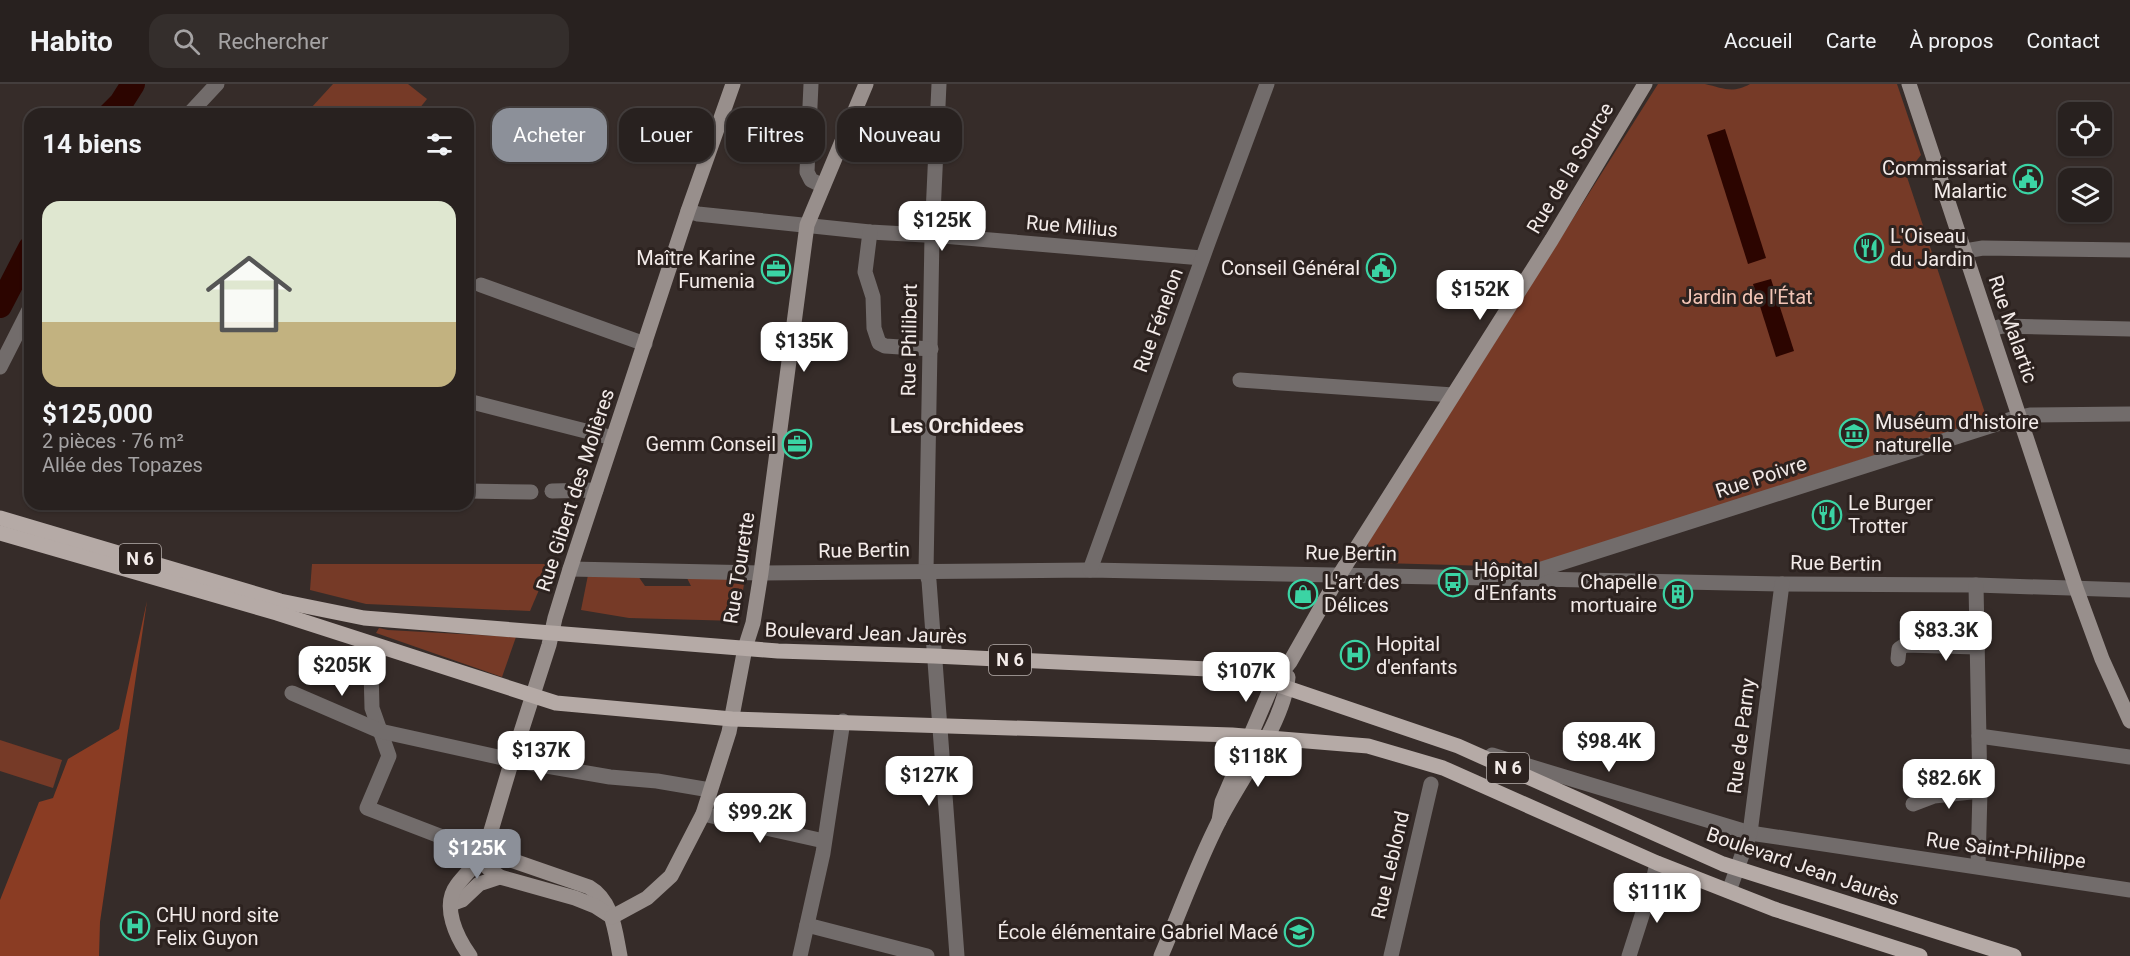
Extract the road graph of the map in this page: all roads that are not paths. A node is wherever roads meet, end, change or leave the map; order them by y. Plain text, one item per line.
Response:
1 (217, 84) edge
2 (734, 84) edge
3 (811, 84) edge
4 (866, 84) edge
5 (939, 84) edge
6 (1268, 84) edge
7 (1645, 84) edge
8 (1909, 84) edge
9 (195, 108) edge
10 (823, 186) junction
11 (688, 211) junction
12 (807, 225) junction
13 (870, 232) junction
14 (932, 236) junction
15 (2130, 250) edge
16 (1965, 251) junction
17 (1202, 258) junction
18 (481, 285) dead end
19 (24, 320) edge
20 (1991, 328) junction
21 (2130, 329) edge
22 (645, 344) junction
23 (931, 349) junction
24 (0, 367) edge
25 (1240, 380) dead end
26 (1453, 394) junction
27 (474, 403) edge
28 (2130, 414) edge
29 (2020, 417) junction
30 (614, 438) junction
31 (596, 490) junction
32 (474, 491) edge
33 (552, 491) dead end
34 (531, 492) dead end
35 (0, 518) edge
36 (0, 533) edge
37 (570, 569) junction
38 (1090, 570) junction
39 (926, 571) junction
40 (761, 573) junction
41 (1341, 574) junction
42 (1515, 578) junction
43 (1782, 584) junction
44 (1976, 585) junction
45 (2076, 588) junction
46 (2130, 590) edge
47 (279, 607) junction
48 (553, 633) junction
49 (1978, 647) junction
50 (745, 648) junction
51 (934, 656) junction
52 (1898, 659) dead end
53 (371, 669) dead end
54 (1280, 686) junction
55 (292, 693) dead end
56 (533, 697) junction
57 (732, 718) junction
58 (843, 721) junction
59 (2130, 721) edge
60 (939, 724) junction
61 (380, 731) junction
62 (1249, 736) junction
63 (1979, 736) junction
64 (1266, 737) junction
65 (1458, 746) junction
66 (2130, 757) edge
67 (512, 760) junction
68 (1431, 784) dead end
69 (710, 790) junction
70 (1980, 791) junction
71 (1913, 804) dead end
72 (703, 813) junction
73 (1219, 821) junction
74 (1750, 833) junction
75 (825, 841) junction
76 (484, 853) junction
77 (1657, 863) junction
78 (1978, 866) junction
79 (1737, 870) junction
80 (500, 877) junction
81 (2130, 890) edge
82 (1729, 891) junction
83 (451, 904) junction
84 (612, 917) junction
85 (807, 925) junction
86 (470, 956) edge
87 (620, 956) edge
88 (800, 956) edge
89 (927, 956) edge
90 (957, 956) edge
91 (1161, 956) edge
92 (1391, 956) edge
93 (1629, 956) edge
94 (1920, 956) edge
95 (2014, 956) edge

1 - 9 street
2 - 11 street, Rue Gibert des Molières
3 - 10 street
4 - 10 street, Rue Tourette
5 - 14 street, Rue Philibert
6 - 17 street, Rue Fénelon
7 - 26 street, Rue de la Source
8 - 16 street, Rue Malartic
10 - 12 street, Rue Tourette
11 - 12 street, Rue Milius
11 - 22 street, Rue Gibert des Molières
12 - 13 street, Rue Milius
12 - 40 street, Rue Tourette
13 - 14 street, Rue Milius
13 - 23 street
14 - 17 street, Rue Milius
14 - 23 street, Rue Philibert
15 - 16 street
16 - 20 street, Rue Malartic
17 - 38 street, Rue Fénelon
18 - 22 street
19 - 24 street
20 - 21 street
20 - 29 street, Rue Malartic
22 - 30 street, Rue Gibert des Molières
23 - 39 street, Rue Philibert
25 - 26 street
26 - 41 street, Rue de la Source
27 - 30 street
28 - 29 street, Rue Poivre
29 - 42 street, Rue Poivre
29 - 45 street, Rue Malartic
30 - 31 street, Rue Gibert des Molières
31 - 33 street
31 - 37 street, Rue Gibert des Molières
32 - 34 street
35 - 47 main road, N 6
36 - 47 main road, N 6
37 - 40 street, Rue Bertin
37 - 48 street, Rue Gibert des Molières
38 - 39 street, Rue Bertin
38 - 41 street, Rue Bertin
39 - 40 street, Rue Bertin
39 - 51 street, Rue Philibert
40 - 50 street, Rue Tourette
41 - 42 street, Rue Bertin
41 - 54 street, Rue de la Source
42 - 43 street, Rue Bertin
43 - 44 street, Rue Bertin
43 - 74 street, Rue de Parny
44 - 45 street, Rue Bertin
44 - 49 street
45 - 46 street, Rue Bertin
45 - 59 street, Rue Malartic
47 - 48 main road, Boulevard Jean Jaurès / N 6
47 - 56 main road, N 6
48 - 50 main road, Boulevard Jean Jaurès / N 6
48 - 56 street, Rue Gibert des Molières
49 - 52 street
49 - 63 street
50 - 51 main road, Boulevard Jean Jaurès / N 6
50 - 57 street, Rue Tourette
51 - 54 main road, Boulevard Jean Jaurès / N 6
51 - 60 street, Rue Philibert
53 - 61 street
54 - 62 street, Rue de la Source
54 - 64 street, Rue de la Source
54 - 65 main road, Boulevard Jean Jaurès / N 6
55 - 61 street
56 - 57 main road, N 6
56 - 67 street, Rue Gibert des Molières
57 - 58 main road, N 6
57 - 69 street, Rue Tourette
58 - 60 main road, N 6
58 - 75 street
60 - 62 main road, N 6
60 - 90 street, Rue Philibert
61 - 67 street
61 - 76 street
62 - 64 main road, N 6
62 - 73 street, Rue de la Source
63 - 66 street
63 - 70 street
64 - 73 street, Rue de la Source
64 - 77 main road, N 6
65 - 74 street, Rue Saint-Philippe
65 - 79 main road, Boulevard Jean Jaurès / N 6
67 - 69 street
67 - 76 street, Rue Gibert des Molières
68 - 92 street, Rue Leblond
69 - 72 street, Rue Tourette
70 - 71 street
70 - 78 street
72 - 75 street
72 - 84 street, Rue Tourette
73 - 91 street, Rue de la Source
74 - 78 street, Rue Saint-Philippe
74 - 79 street, Rue de Parny
75 - 85 street
76 - 80 street
76 - 83 street, Rue Gibert des Molières
76 - 84 street
77 - 82 main road, N 6
77 - 93 street
78 - 81 street, Rue Saint-Philippe
79 - 82 street, Rue de Parny
79 - 95 main road, Boulevard Jean Jaurès / N 6
80 - 83 street
80 - 84 street
82 - 94 main road, N 6
83 - 86 street
84 - 87 street
85 - 88 street
85 - 89 street

